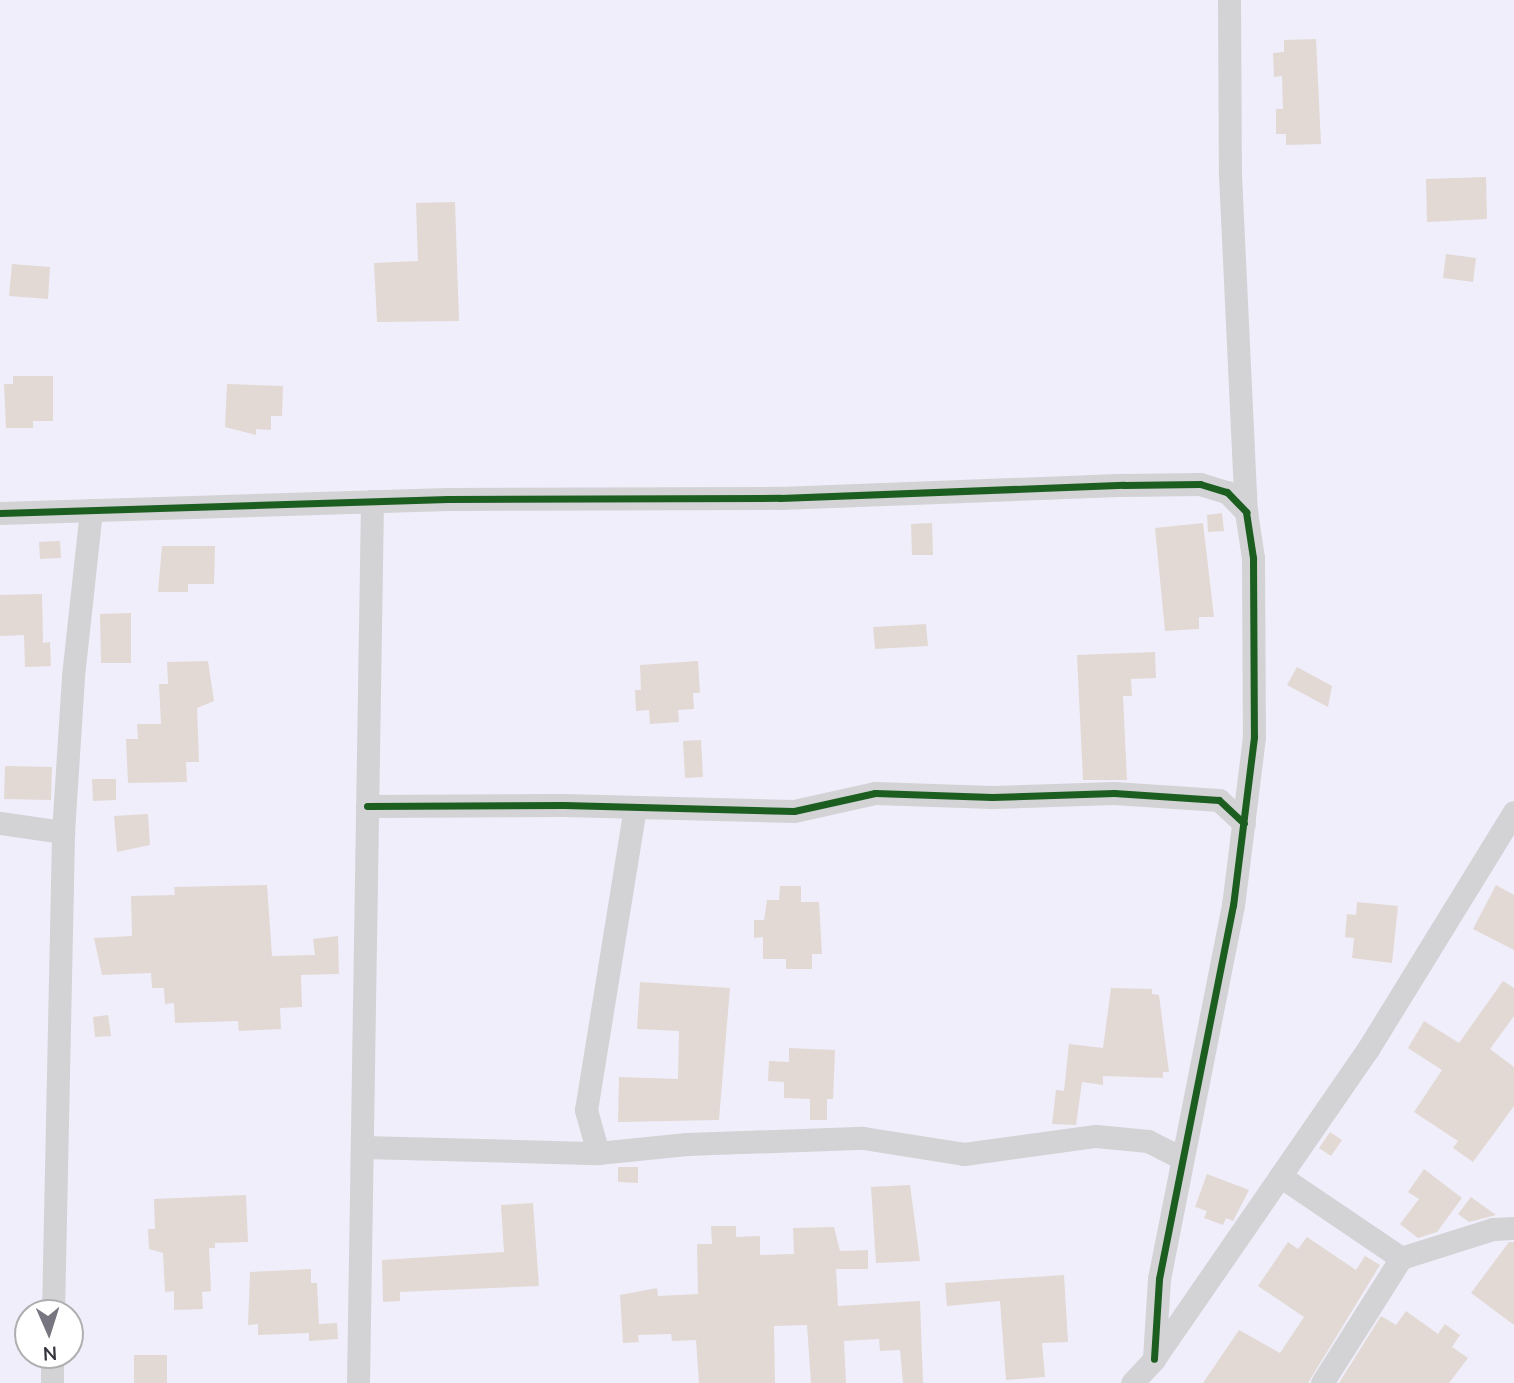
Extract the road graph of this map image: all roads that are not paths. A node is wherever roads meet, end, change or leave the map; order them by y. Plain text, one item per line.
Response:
1 (1229, 0) edge
2 (372, 501) junction
3 (91, 510) junction
4 (0, 513) edge
5 (1246, 513) junction
6 (367, 806) junction
7 (635, 808) junction
8 (1514, 812) edge
9 (0, 823) edge
10 (1244, 823) junction
11 (63, 832) junction
12 (363, 1147) junction
13 (598, 1153) junction
14 (1182, 1158) junction
15 (1280, 1176) junction
16 (1514, 1228) edge
17 (1401, 1258) junction
18 (53, 1299) edge
19 (1154, 1359) junction
20 (358, 1383) edge
21 (1132, 1383) edge
22 (1322, 1383) edge

1 - 5 street
2 - 3 street
2 - 5 street
2 - 6 street
3 - 4 street
3 - 11 street
5 - 10 street
6 - 7 street
6 - 12 street
7 - 10 street
7 - 13 street
8 - 15 street
9 - 11 street
10 - 14 street
11 - 18 street
12 - 13 street
12 - 20 street
13 - 14 street
14 - 19 street
15 - 17 street
15 - 19 street
16 - 17 street
17 - 22 street
19 - 21 street

